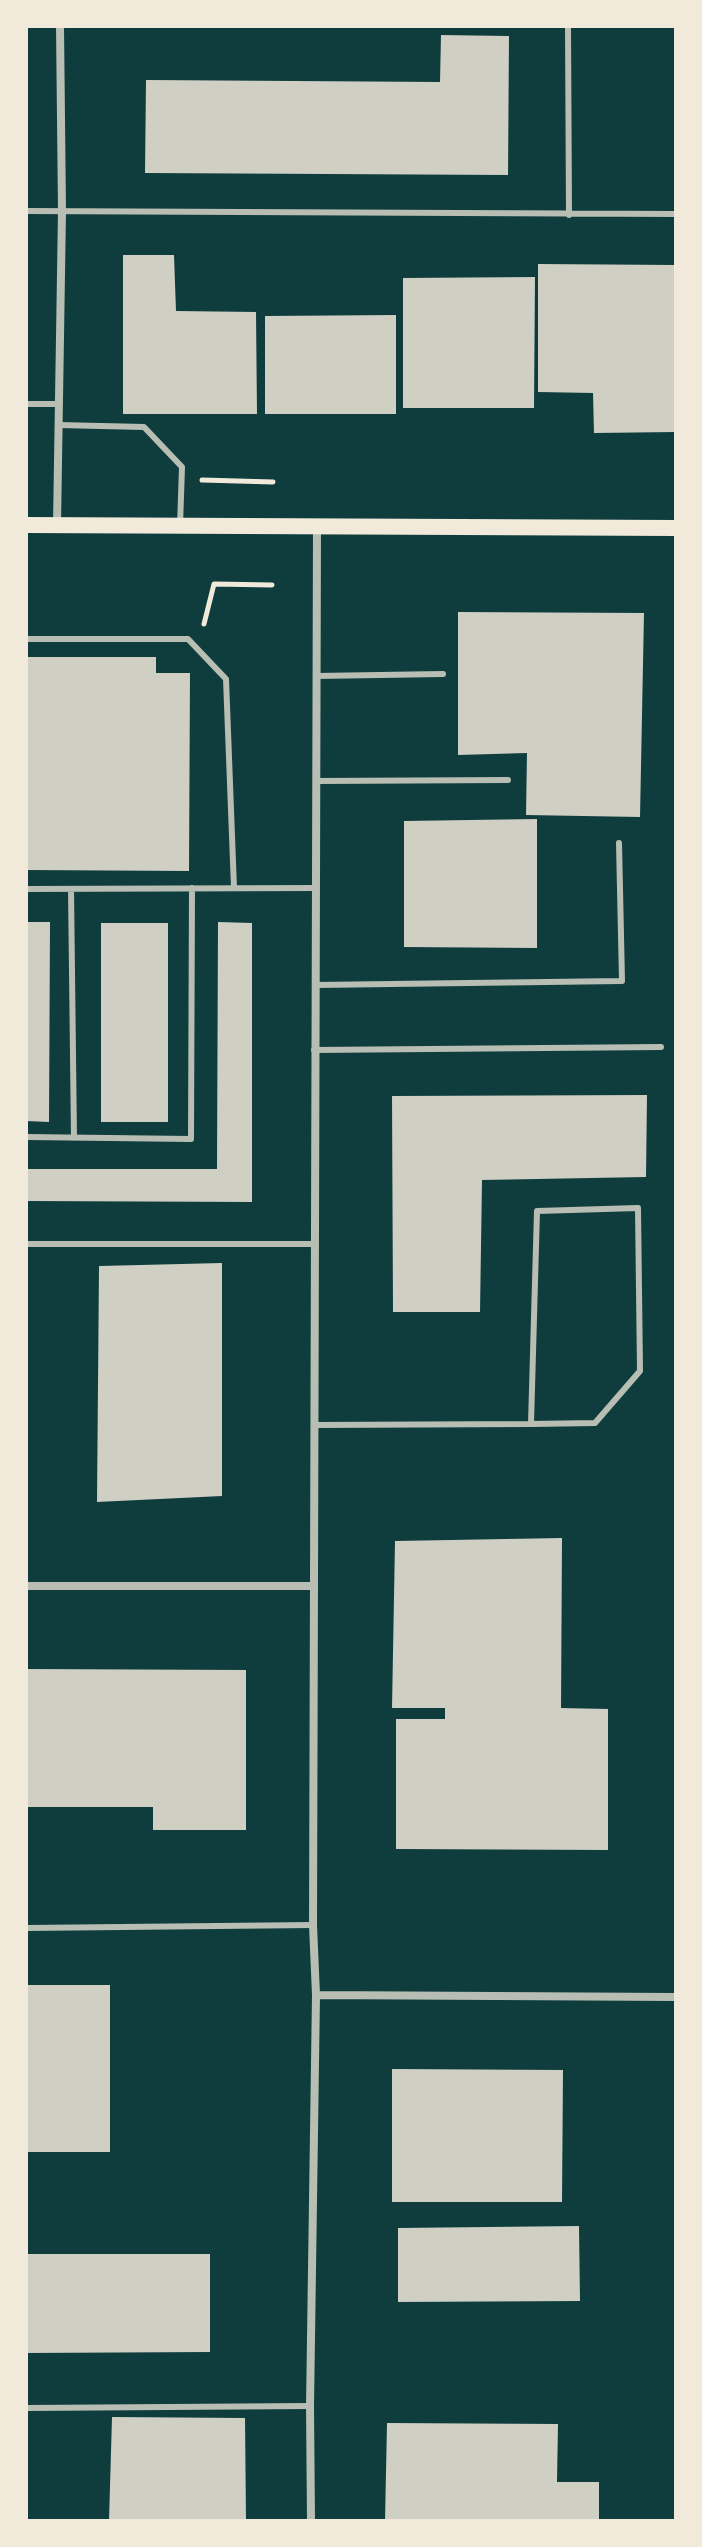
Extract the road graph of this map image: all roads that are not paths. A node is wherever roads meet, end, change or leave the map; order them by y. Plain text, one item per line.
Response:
1 (60, 26) edge
2 (568, 26) edge
3 (26, 211) edge
4 (62, 211) junction
5 (676, 214) edge
6 (569, 215) junction
7 (26, 404) edge
8 (58, 404) junction
9 (58, 425) junction
10 (26, 525) edge
11 (57, 526) junction
12 (180, 526) junction
13 (317, 526) junction
14 (676, 528) edge
15 (26, 639) edge
16 (443, 674) dead end
17 (316, 676) junction
18 (508, 780) dead end
19 (316, 781) junction
20 (619, 843) dead end
21 (192, 888) junction
22 (234, 888) junction
23 (315, 888) junction
24 (26, 889) edge
25 (71, 889) junction
26 (315, 985) junction
27 (661, 1047) dead end
28 (314, 1050) junction
29 (26, 1137) edge
30 (74, 1138) junction
31 (26, 1244) edge
32 (314, 1244) junction
33 (531, 1424) junction
34 (314, 1425) junction
35 (26, 1586) edge
36 (314, 1586) junction
37 (313, 1925) junction
38 (26, 1928) edge
39 (316, 1995) junction
40 (676, 1997) edge
41 (310, 2406) junction
42 (26, 2408) edge
43 (311, 2521) edge

1 - 4 street
2 - 6 lane
3 - 4 lane
4 - 6 lane
4 - 8 street
5 - 6 lane
7 - 8 lane
8 - 9 street
9 - 11 street
9 - 12 lane
10 - 11 main road
11 - 12 main road
12 - 13 main road
13 - 14 main road
13 - 17 street
15 - 22 lane
16 - 17 lane
17 - 19 street
18 - 19 lane
19 - 23 street
20 - 26 lane
21 - 22 lane
21 - 25 lane
21 - 30 lane
22 - 23 lane
23 - 26 street
24 - 25 lane
25 - 30 lane
26 - 28 street
27 - 28 lane
28 - 32 street
29 - 30 lane
31 - 32 lane
32 - 34 street
33 - 33 lane
33 - 34 lane
34 - 36 street
35 - 36 street
36 - 37 street
37 - 38 lane
37 - 39 street
39 - 40 street
39 - 41 street
41 - 42 lane
41 - 43 street

